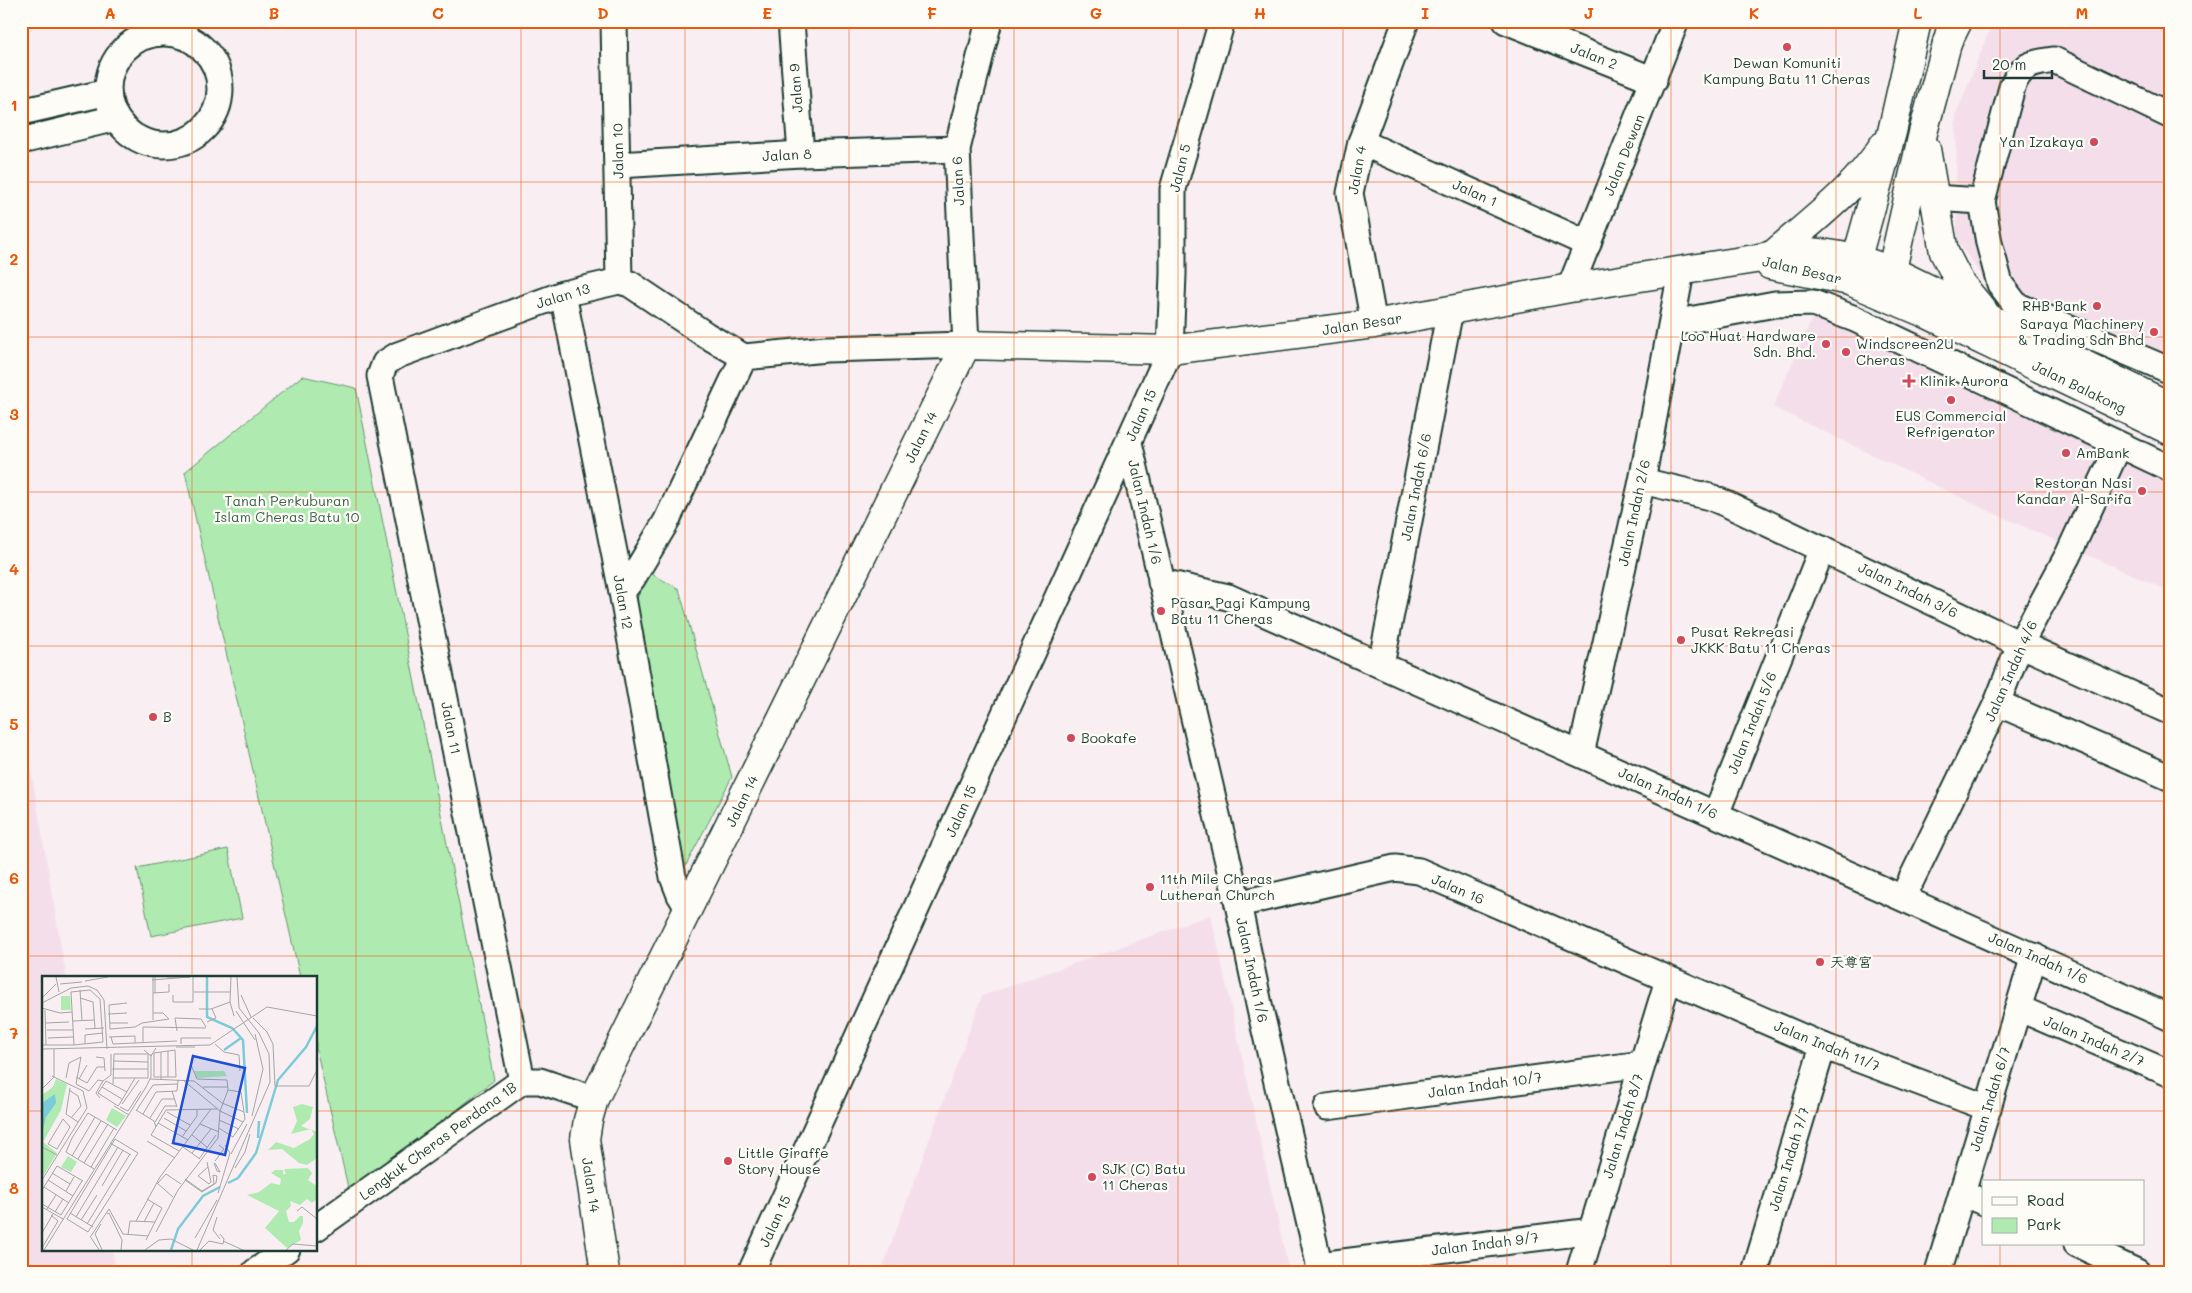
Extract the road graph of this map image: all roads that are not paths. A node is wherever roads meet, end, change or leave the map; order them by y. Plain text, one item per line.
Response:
1 (614, 21) edge
2 (791, 21) edge
3 (989, 21) edge
4 (1222, 21) edge
5 (1406, 21) edge
6 (1506, 21) edge
7 (1676, 21) edge
8 (1917, 21) edge
9 (1953, 28) edge
10 (1654, 80) junction
11 (108, 92) junction
12 (21, 112) edge
13 (2171, 116) edge
14 (116, 118) junction
15 (1892, 132) junction
16 (1923, 133) junction
17 (21, 140) edge
18 (1361, 142) junction
19 (957, 149) junction
20 (801, 154) junction
21 (618, 165) junction
22 (1933, 198) junction
23 (1982, 201) junction
24 (1588, 244) junction
25 (1764, 256) junction
26 (1854, 269) junction
27 (1681, 272) junction
28 (619, 281) junction
29 (1889, 283) junction
30 (1570, 288) junction
31 (563, 294) junction
32 (1450, 310) junction
33 (1992, 321) junction
34 (1673, 323) junction
35 (1374, 324) junction
36 (966, 345) junction
37 (1170, 350) junction
38 (744, 357) junction
39 (2171, 371) edge
40 (380, 376) joint
41 (2171, 407) edge
42 (2171, 431) edge
43 (1129, 443) junction
44 (2119, 445) junction
45 (2171, 469) edge
46 (1642, 481) junction
47 (1822, 549) junction
48 (1161, 582) junction
49 (622, 592) junction
50 (2020, 644) junction
51 (1381, 665) junction
52 (1997, 703) junction
53 (2171, 712) edge
54 (1581, 754) junction
55 (2171, 778) edge
56 (1716, 814) junction
57 (1903, 897) junction
58 (1238, 904) junction
59 (688, 908) junction
60 (2034, 956) junction
61 (1668, 980) junction
62 (2018, 1008) junction
63 (2171, 1018) edge
64 (1823, 1046) junction
65 (1642, 1064) junction
66 (2171, 1074) edge
67 (522, 1081) junction
68 (594, 1099) junction
69 (1327, 1107) dead end
70 (1988, 1108) junction
71 (1973, 1197) edge
72 (318, 1227) edge
73 (1592, 1230) junction
74 (2081, 1246) edge
75 (286, 1250) edge
76 (1320, 1268) edge
77 (255, 1272) edge
78 (606, 1272) edge
79 (752, 1272) edge
80 (1580, 1272) edge
81 (1755, 1272) edge
82 (1938, 1272) edge
83 (2137, 1272) edge

1 - 21 street, Jalan 10
2 - 20 street, Jalan 9
3 - 19 street, Jalan 6
4 - 37 street, Jalan 5
5 - 18 street, Jalan 4
6 - 10 street, Jalan 2
7 - 10 street, Jalan Dewan
8 - 15 street
9 - 16 street
10 - 24 street, Jalan Dewan
11 - 12 street
11 - 14 street
11 - 14 street
13 - 23 street
14 - 17 street
15 - 25 street
15 - 26 street
16 - 22 street
16 - 29 street
18 - 24 street, Jalan 1
18 - 35 street, Jalan 4
19 - 20 street, Jalan 8
19 - 36 street, Jalan 6
20 - 21 street, Jalan 8
21 - 28 street, Jalan 10
22 - 23 street
22 - 33 street
23 - 39 street
24 - 30 street, Jalan Dewan
25 - 26 street, Jalan Besar
25 - 27 street, Jalan Besar
26 - 29 street
27 - 30 street, Jalan Besar
27 - 34 street, Jalan Indah 2/6
28 - 31 street, Jalan 13
28 - 38 street
29 - 33 street, Jalan Balakong
29 - 42 street, Jalan Balakong
30 - 32 street, Jalan Besar
31 - 40 street, Jalan 13
31 - 49 street, Jalan 12
32 - 35 street, Jalan Besar
32 - 51 street, Jalan Indah 6/6
33 - 41 street, Jalan Balakong
34 - 44 street
34 - 46 street, Jalan Indah 2/6
35 - 37 street, Jalan Besar
36 - 37 street, Jalan Besar
36 - 38 street
36 - 59 street, Jalan 14
37 - 43 street, Jalan 15
38 - 49 street
40 - 67 street, Jalan 11
43 - 48 street, Jalan Indah 1/6
43 - 79 street, Jalan 15
44 - 45 street
44 - 50 street, Jalan Indah 4/6
46 - 47 street, Jalan Indah 3/6
46 - 54 street, Jalan Indah 2/6
47 - 50 street, Jalan Indah 3/6
47 - 56 street, Jalan Indah 5/6
48 - 51 street, Jalan Indah 1/6
48 - 58 street, Jalan Indah 1/6
49 - 59 street, Jalan 12
50 - 52 street, Jalan Indah 4/6
50 - 53 street, Jalan Indah 3/6
51 - 54 street, Jalan Indah 1/6
52 - 55 street
52 - 57 street, Jalan Indah 4/6
54 - 56 street, Jalan Indah 1/6
56 - 57 street, Jalan Indah 1/6
57 - 60 street, Jalan Indah 1/6
58 - 61 street, Jalan 16
58 - 76 street, Jalan Indah 1/6
59 - 68 street, Jalan 14
60 - 62 street, Jalan Indah 6/7
60 - 63 street, Jalan Indah 1/6
61 - 64 street, Jalan Indah 11/7
61 - 65 street, Jalan Indah 8/7
62 - 66 street, Jalan Indah 2/7
62 - 70 street, Jalan Indah 6/7
64 - 70 street, Jalan Indah 11/7
64 - 81 street, Jalan Indah 7/7
65 - 69 street, Jalan Indah 10/7
65 - 73 street, Jalan Indah 8/7
67 - 68 street, Lengkuk Cheras Perdana 1B
67 - 72 street, Lengkuk Cheras Perdana 1B
68 - 78 street, Jalan 14
70 - 71 street, Jalan Indah 6/7
71 - 82 street, Jalan Indah 6/7
73 - 76 street, Jalan Indah 9/7
73 - 80 street, Jalan Indah 8/7
74 - 83 street
75 - 77 street

